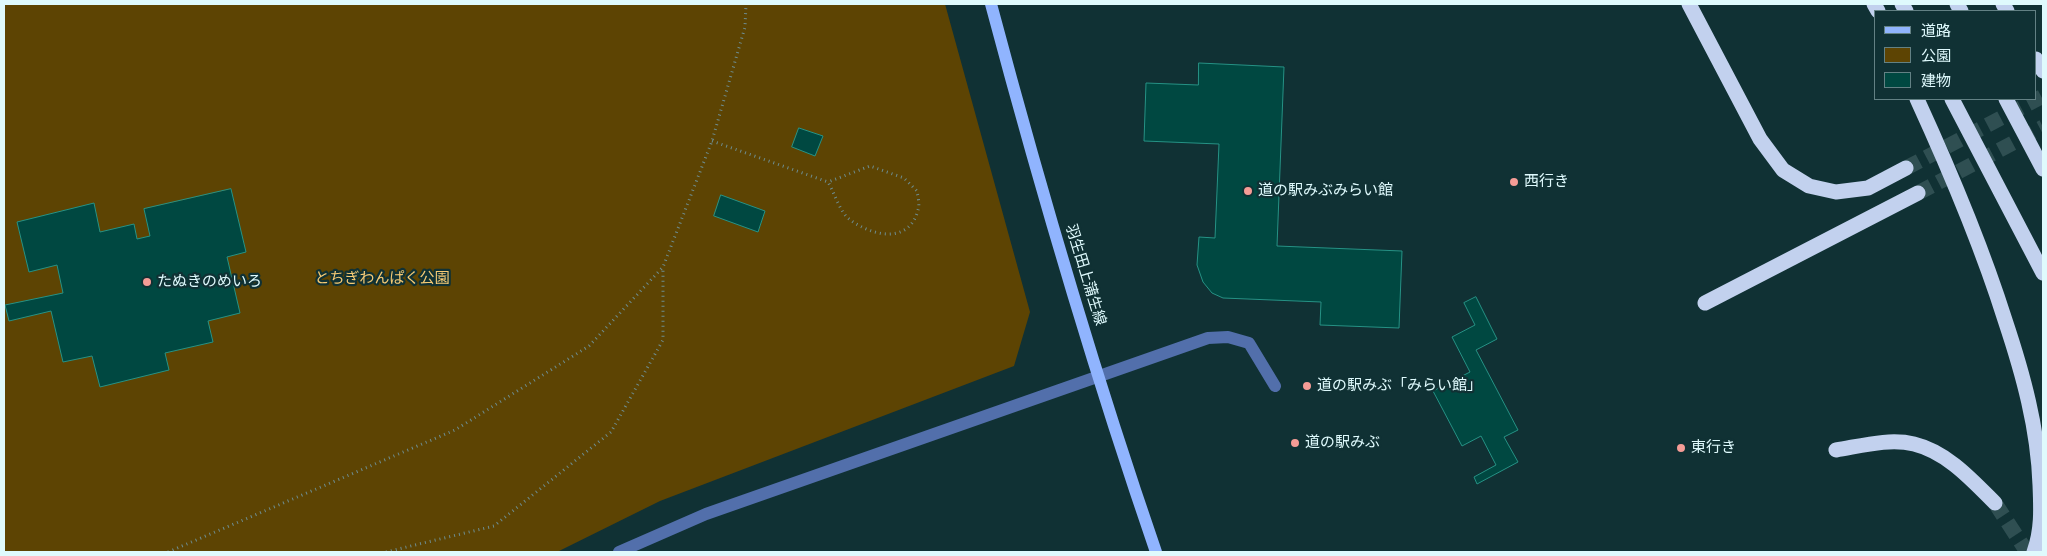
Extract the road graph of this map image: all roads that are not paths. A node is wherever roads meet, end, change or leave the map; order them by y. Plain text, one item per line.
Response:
1 (992, 4) edge
2 (1689, 4) edge
3 (1917, 100) edge
4 (1953, 100) edge
5 (2007, 100) edge
6 (1906, 168) tunnel mouth
7 (2043, 169) edge
8 (1918, 193) tunnel mouth
9 (2043, 273) edge
10 (1705, 304) dead end
11 (1098, 375) junction
12 (1275, 386) dead end
13 (1836, 450) dead end
14 (1995, 503) tunnel mouth
15 (619, 552) edge
16 (1156, 552) edge
17 (2034, 552) edge

1 - 11 main road, 羽生田上蒲生線
2 - 6 highway
3 - 17 highway
4 - 9 highway
5 - 7 highway
8 - 10 highway
11 - 12 street
11 - 15 street
11 - 16 main road, 羽生田上蒲生線
13 - 14 highway

